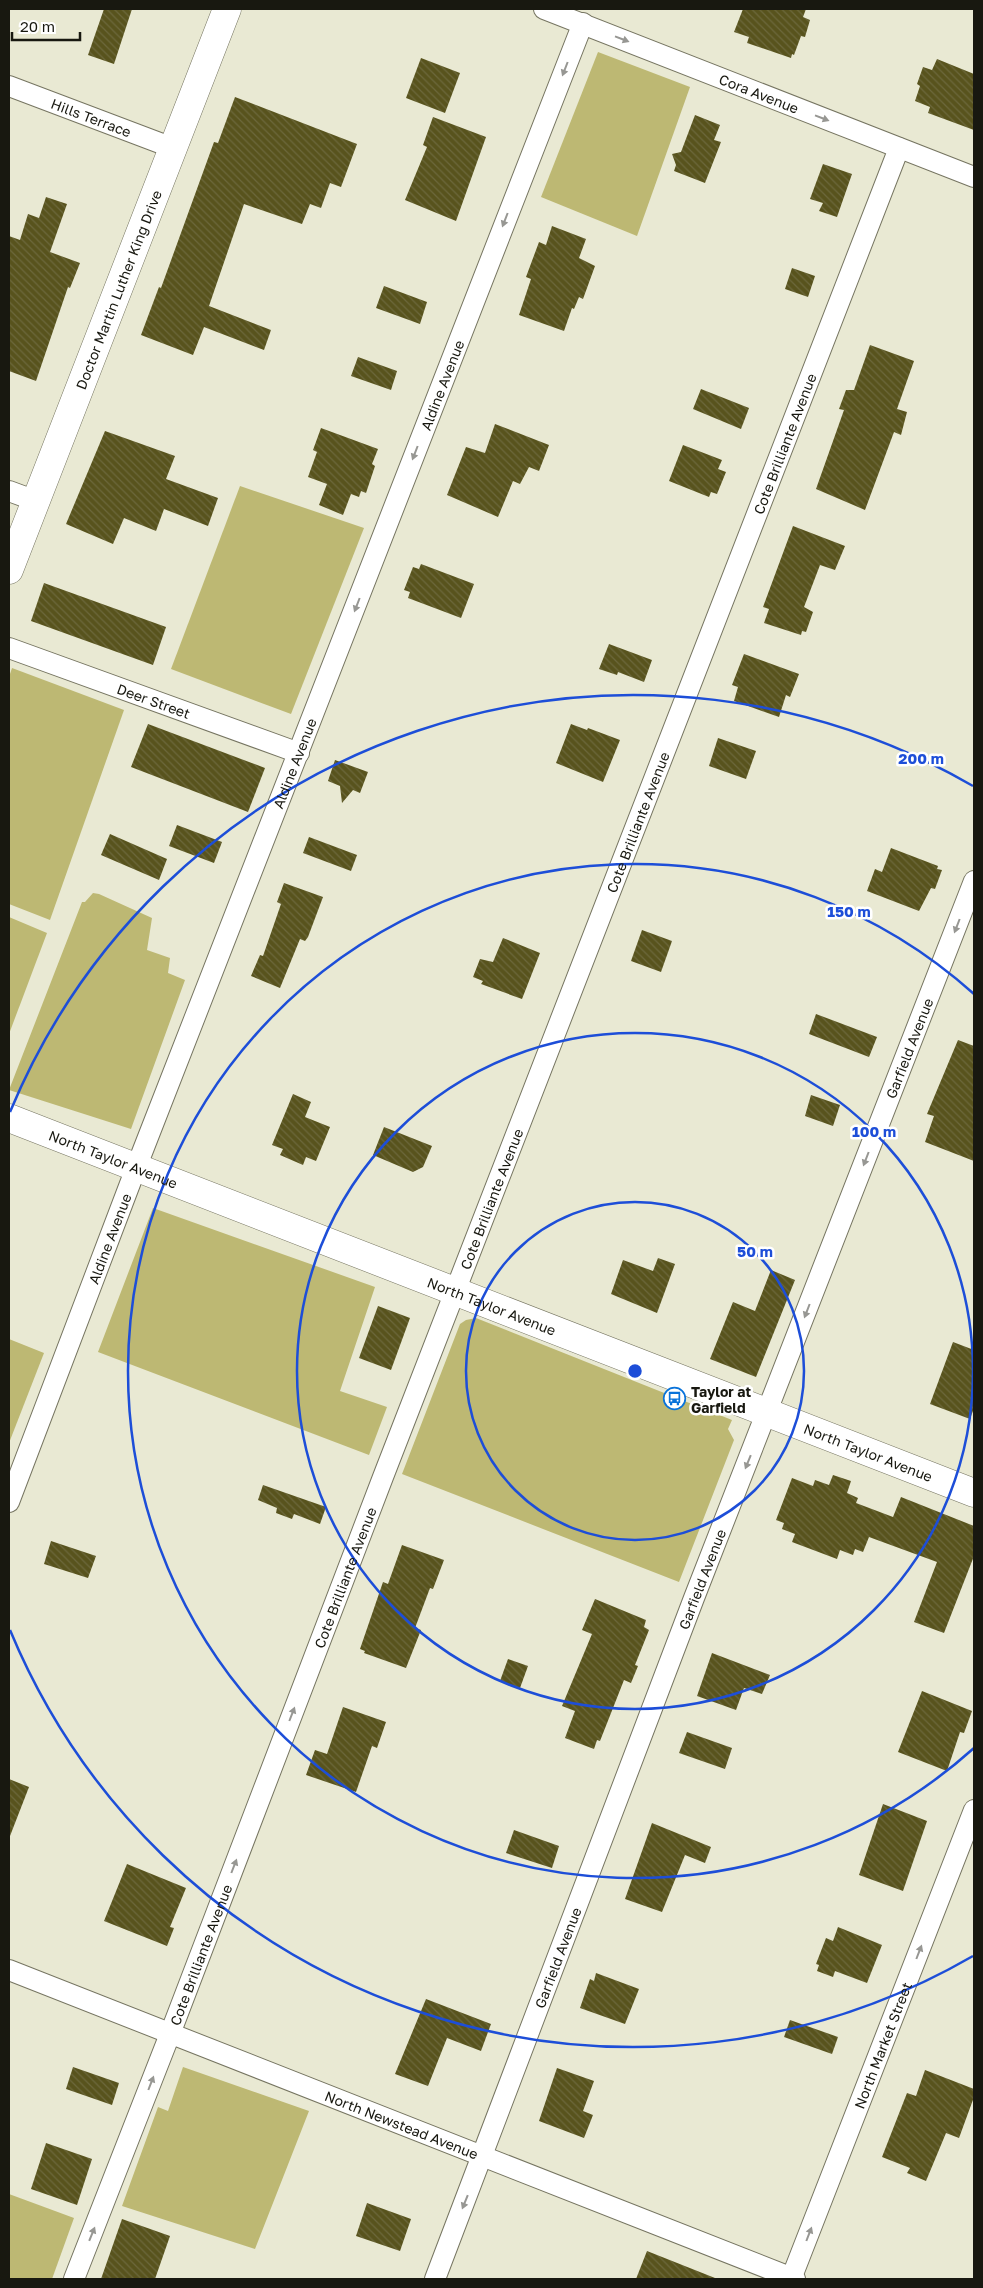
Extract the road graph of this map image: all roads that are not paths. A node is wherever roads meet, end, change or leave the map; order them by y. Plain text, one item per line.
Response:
1 (227, 9) edge
2 (544, 9) edge
3 (582, 24) junction
4 (9, 86) edge
5 (173, 148) junction
6 (899, 148) junction
7 (974, 177) edge
8 (9, 491) edge
9 (36, 501) junction
10 (9, 570) edge
11 (9, 648) edge
12 (299, 753) junction
13 (974, 881) edge
14 (9, 1118) edge
15 (136, 1168) junction
16 (456, 1292) junction
17 (768, 1412) junction
18 (974, 1492) edge
19 (9, 1502) edge
20 (974, 1810) edge
21 (9, 1970) edge
22 (170, 2034) junction
23 (483, 2156) junction
24 (74, 2279) edge
25 (435, 2279) edge
26 (792, 2279) edge

1 - 5 street, Doctor Martin Luther King Drive
2 - 3 street, Cora Avenue
3 -> 6 street, Cora Avenue
3 -> 12 street, Aldine Avenue
4 - 5 street, Hills Terrace
5 - 9 street, Doctor Martin Luther King Drive
6 - 7 street, Cora Avenue
6 - 16 street, Cote Brilliante Avenue
8 - 9 street
9 - 10 street, Doctor Martin Luther King Drive
11 - 12 street, Deer Street
12 - 15 street, Aldine Avenue
13 -> 17 street, Garfield Avenue
14 - 15 street, North Taylor Avenue
15 - 16 street, North Taylor Avenue
15 - 19 street, Aldine Avenue
16 - 17 street, North Taylor Avenue
22 -> 16 street, Cote Brilliante Avenue
17 - 18 street, North Taylor Avenue
17 -> 23 street, Garfield Avenue
26 -> 20 street, North Market Street
21 - 22 street, North Newstead Avenue
22 - 23 street, North Newstead Avenue
24 -> 22 street, Cote Brilliante Avenue
23 -> 25 street, Garfield Avenue
23 - 26 street, North Newstead Avenue

